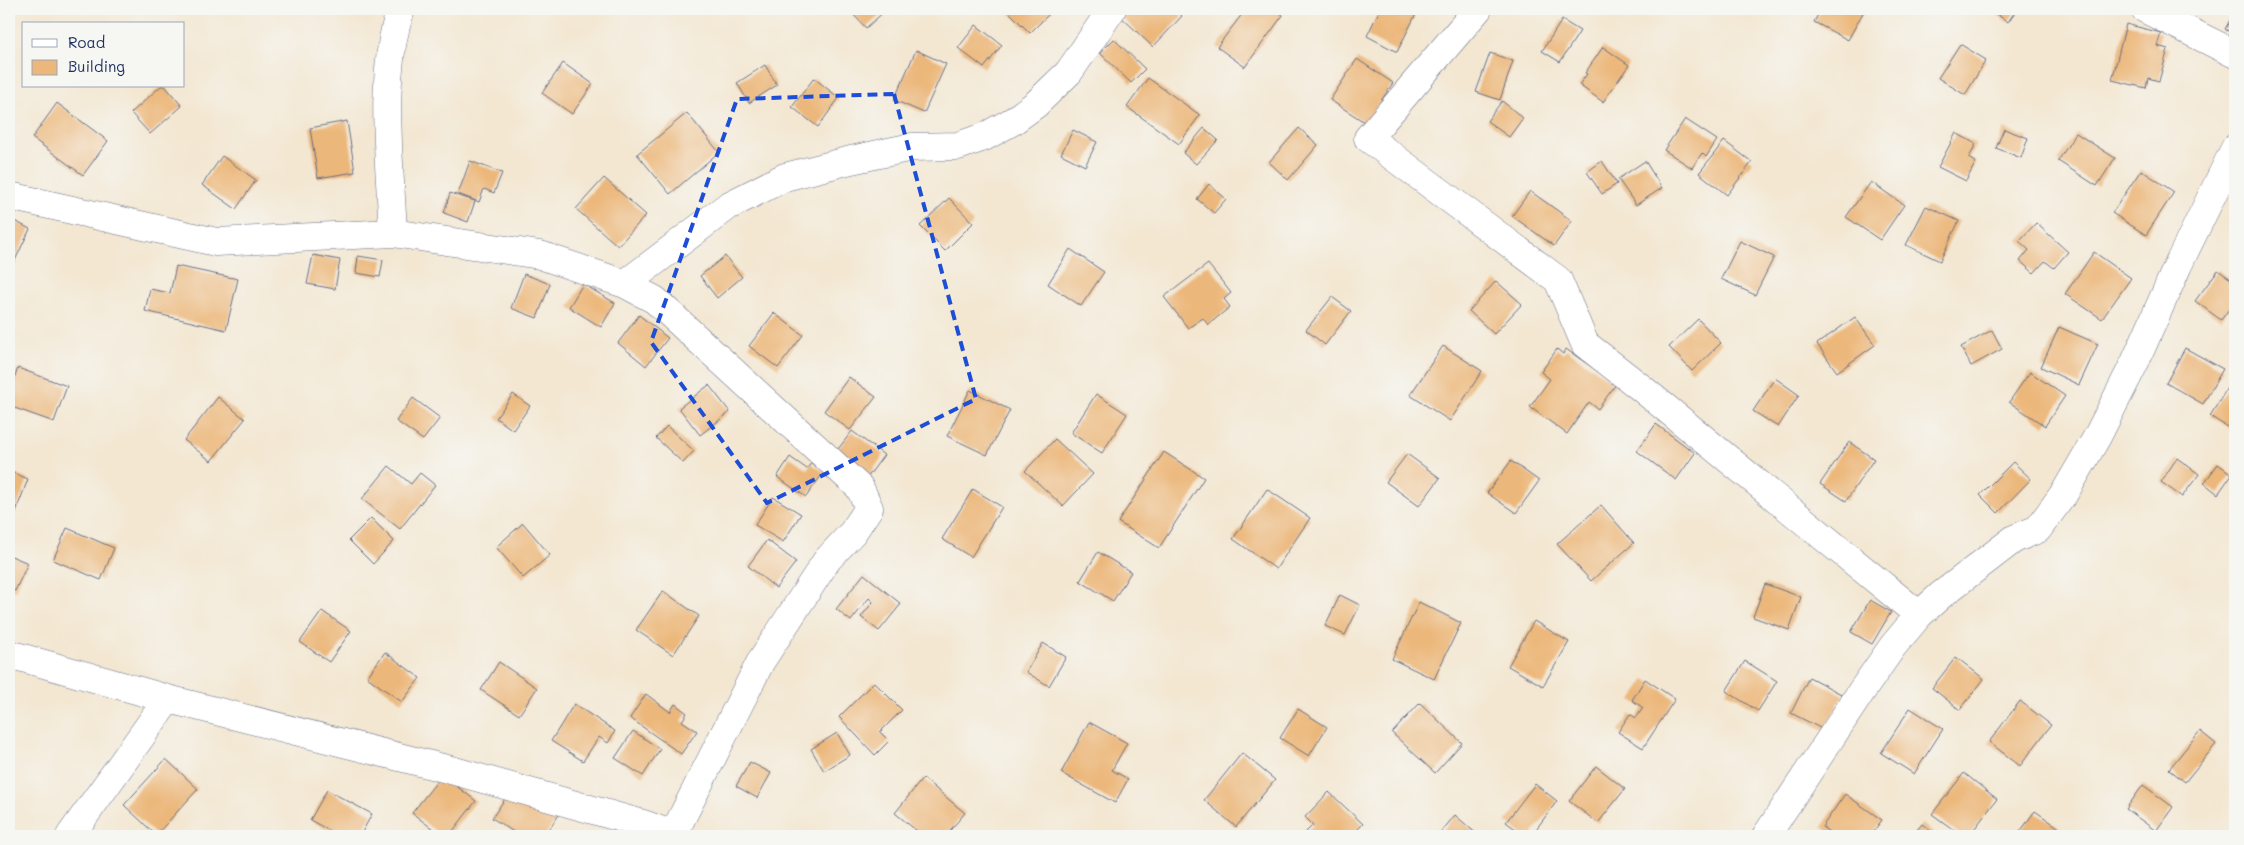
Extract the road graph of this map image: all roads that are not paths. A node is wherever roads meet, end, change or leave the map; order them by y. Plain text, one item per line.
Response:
1 (401, 9) edge
2 (1112, 9) edge
3 (1478, 9) edge
4 (2145, 9) edge
5 (2235, 54) edge
6 (2235, 148) edge
7 (9, 196) edge
8 (393, 233) junction
9 (625, 284) junction
10 (1919, 615) junction
11 (9, 654) edge
12 (168, 699) junction
13 (70, 836) edge
14 (674, 836) edge
15 (1766, 836) edge

1 - 8 street
2 - 9 street
3 - 10 street
4 - 5 street
6 - 10 street
7 - 8 street
8 - 9 street
9 - 14 street
10 - 15 street
11 - 12 street
12 - 13 street
12 - 14 street

